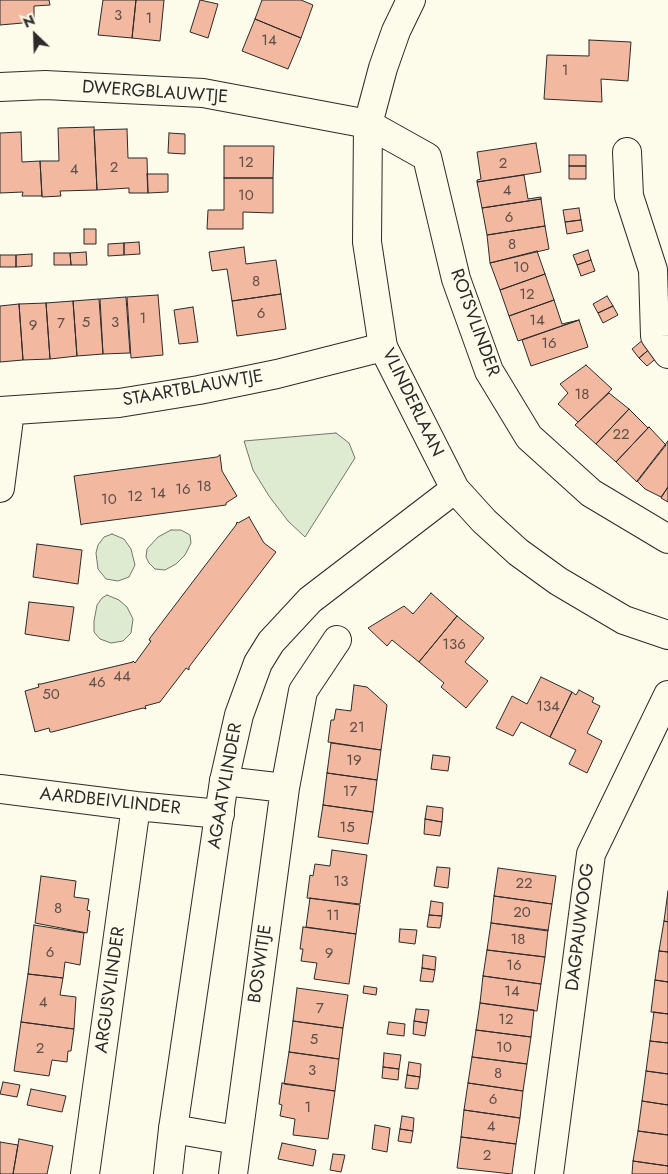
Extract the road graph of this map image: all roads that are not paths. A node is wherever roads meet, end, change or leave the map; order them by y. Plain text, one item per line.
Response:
1 (411, 0) edge
2 (0, 87) edge
3 (368, 124) junction
4 (627, 152) dead end
5 (383, 347) junction
6 (668, 354) edge
7 (5, 411) edge
8 (0, 488) edge
9 (455, 489) junction
10 (668, 539) edge
11 (668, 635) edge
12 (337, 640) dead end
13 (668, 695) edge
14 (224, 781) junction
15 (285, 788) junction
16 (0, 789) edge
17 (136, 806) junction
18 (220, 814) junction
19 (173, 1129) junction
20 (237, 1140) junction
21 (85, 1174) edge
22 (168, 1174) edge
23 (233, 1174) edge
24 (550, 1174) edge

1 - 3 street, VLINDERLAAN
2 - 3 street, DWERGBLAUWTJE
3 - 5 street, VLINDERLAAN
3 - 10 street, ROTSVLINDER
4 - 6 street
5 - 7 street, STAARTBLAUWTJE
5 - 9 street, VLINDERLAAN
7 - 8 street
9 - 11 street, VLINDERLAAN
9 - 14 street, AGAATVLINDER
12 - 15 street, BOSWITJE
13 - 24 street, DAGPAUWOOG
14 - 15 street
14 - 18 street, AGAATVLINDER
15 - 20 street, BOSWITJE
16 - 17 street, AARDBEIVLINDER
17 - 18 street, AARDBEIVLINDER
17 - 21 street, ARGUSVLINDER
18 - 19 street, AGAATVLINDER
19 - 20 street
19 - 22 street, AGAATVLINDER
20 - 23 street, BOSWITJE

